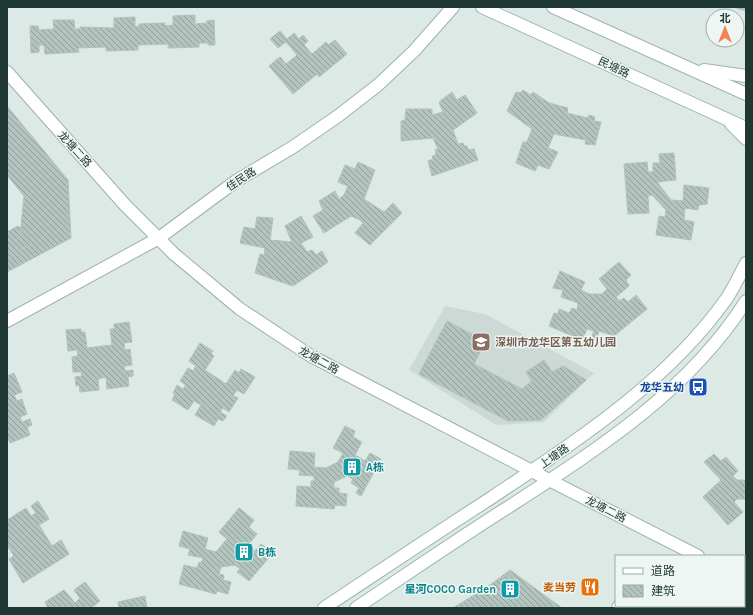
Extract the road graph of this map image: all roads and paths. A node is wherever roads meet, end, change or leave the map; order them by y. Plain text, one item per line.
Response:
1 (453, 7) edge
2 (482, 7) edge
3 (553, 7) edge
4 (687, 68) junction
5 (7, 72) edge
6 (746, 76) edge
7 (746, 94) edge
8 (723, 117) junction
9 (746, 128) edge
10 (746, 139) edge
11 (159, 238) junction
12 (746, 263) edge
13 (746, 301) edge
14 (7, 322) edge
15 (532, 472) junction
16 (549, 480) junction
17 (696, 555) edge
18 (324, 608) edge
19 (356, 608) edge

1 - 11 main road, 佳民路
2 - 8 main road, 民塘路
3 - 4 main road
4 - 6 main road
4 - 7 main road
5 - 11 main road, 龙塘二路
8 - 9 main road, 民塘路
8 - 10 main road
11 - 14 main road, 佳民路
11 - 15 main road, 龙塘二路
12 - 15 main road, 上塘路
13 - 16 main road, 上塘路
15 - 16 main road, 龙塘二路
15 - 18 main road, 上塘路
16 - 17 main road, 龙塘二路
16 - 19 main road, 上塘路

